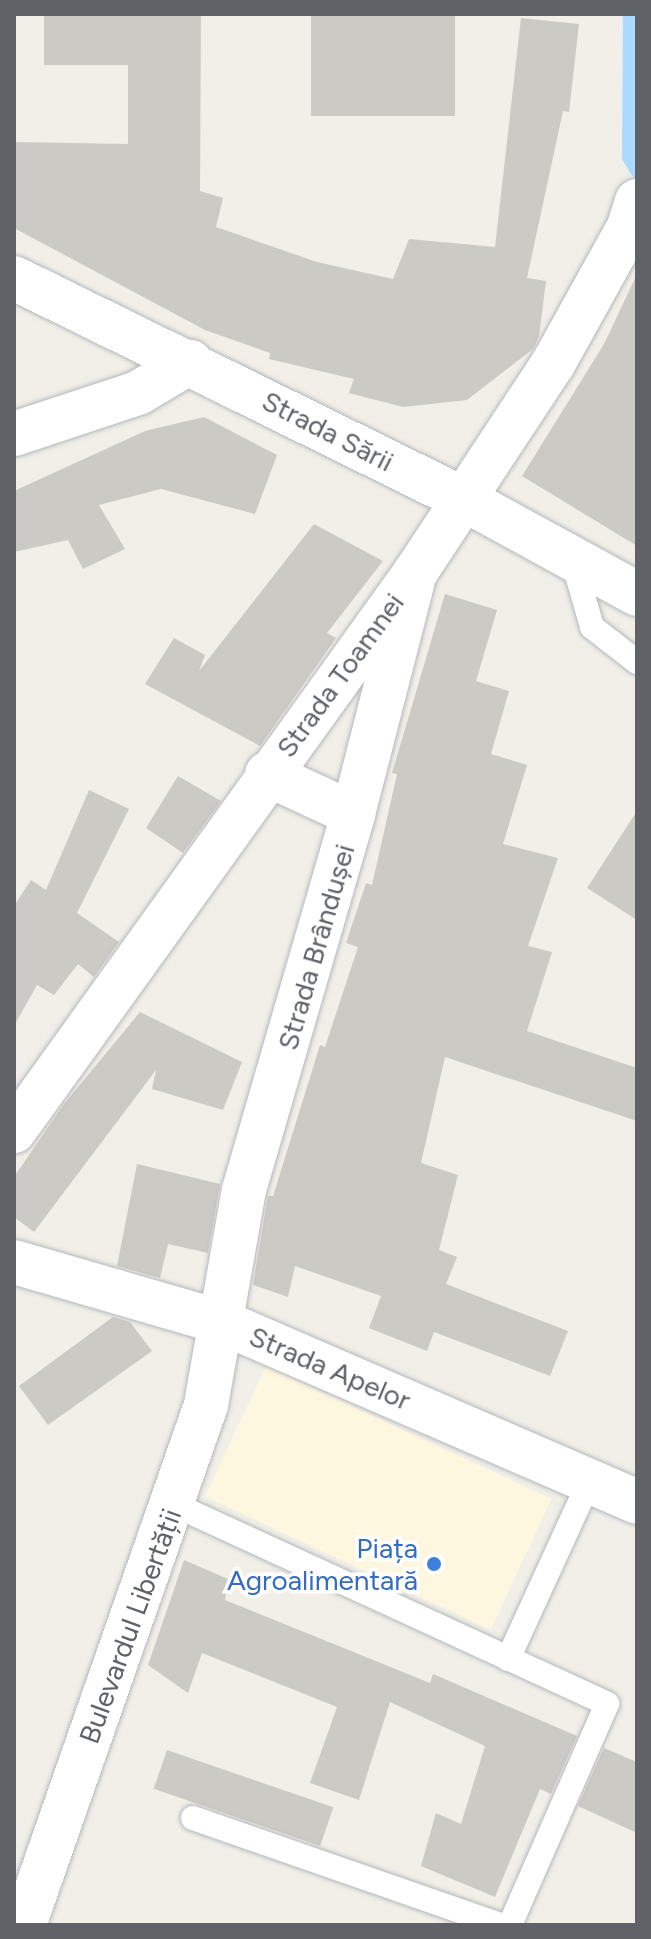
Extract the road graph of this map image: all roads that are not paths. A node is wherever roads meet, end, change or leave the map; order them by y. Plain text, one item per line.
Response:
1 (633, 214) edge
2 (14, 278) edge
3 (190, 362) junction
4 (14, 434) edge
5 (462, 498) junction
6 (572, 558) junction
7 (415, 573) junction
8 (637, 594) edge
9 (637, 662) edge
10 (267, 774) junction
11 (353, 814) junction
12 (14, 1131) edge
13 (14, 1262) edge
14 (224, 1323) junction
15 (590, 1480) junction
16 (637, 1502) edge
17 (173, 1504) junction
18 (508, 1659) junction
19 (193, 1818) dead end
20 (24, 1925) edge
21 (501, 1925) edge
22 (510, 1925) edge

1 - 5 street, Strada Toamnei
2 - 3 street, Strada Sării
3 - 4 street
3 - 5 street, Strada Sării
5 - 6 street, Strada Sării
5 - 7 street, Strada Toamnei
6 - 8 street, Strada Sării
6 - 9 lane
7 - 10 street, Strada Toamnei
7 - 11 street, Strada Brândușei
10 - 11 street
10 - 12 street, Strada Toamnei
11 - 14 street, Strada Brândușei
13 - 14 street, Strada Apelor
14 - 15 street, Strada Apelor
14 - 17 street, Bulevardul Libertății
15 - 16 street, Strada Apelor
15 - 18 lane
17 - 18 lane
17 - 20 street, Bulevardul Libertății
18 - 22 lane
19 - 21 lane

